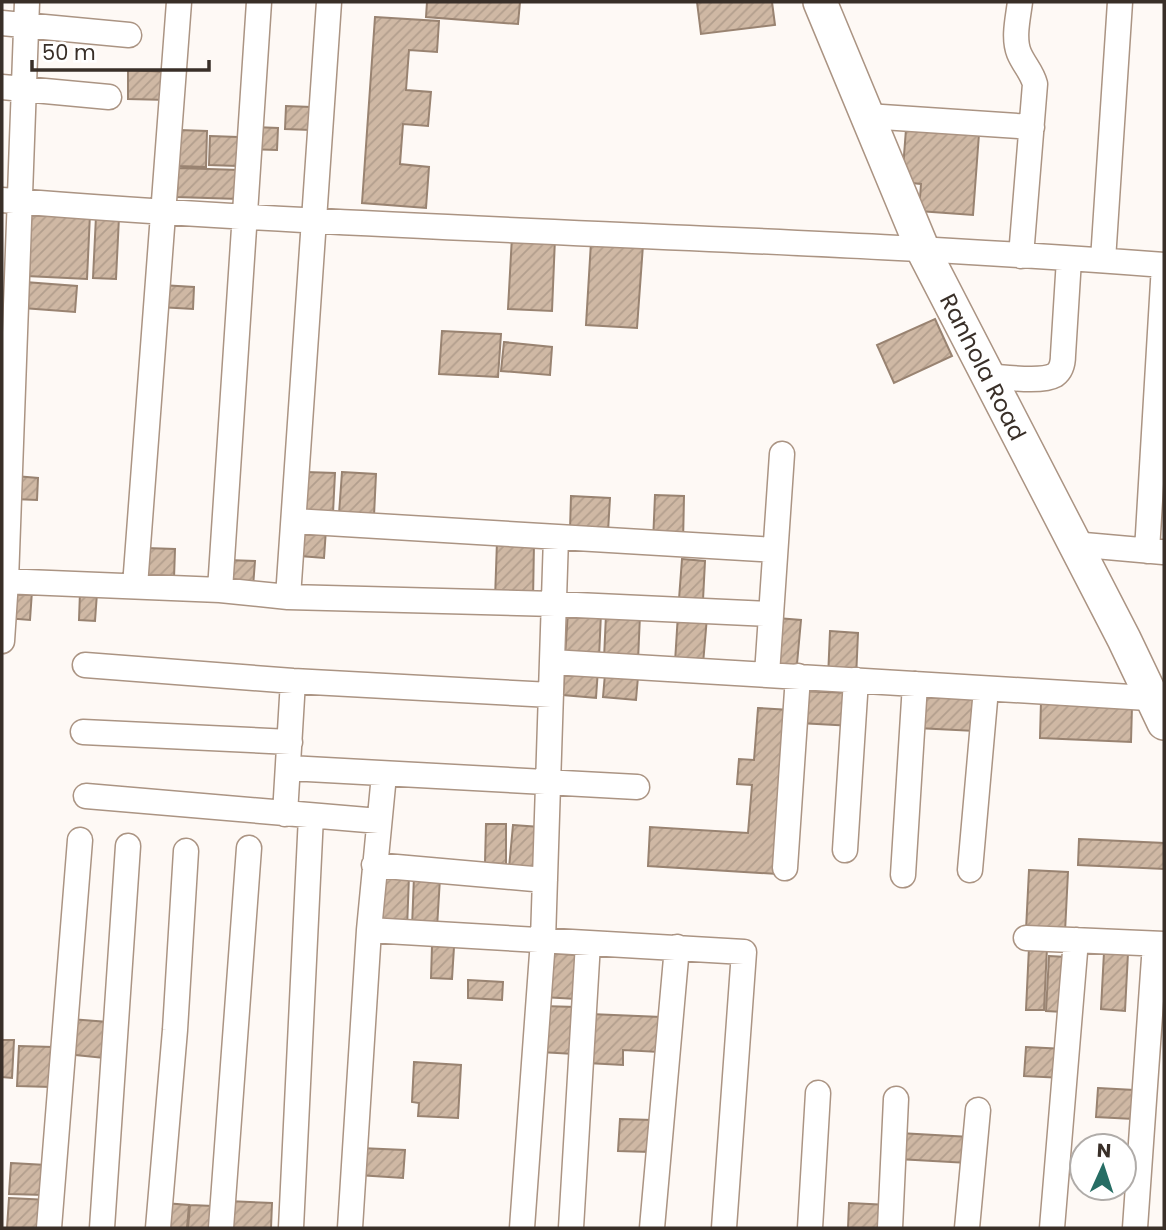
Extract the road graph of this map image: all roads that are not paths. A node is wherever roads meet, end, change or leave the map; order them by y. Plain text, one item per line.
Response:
1 (179, 2) edge
2 (259, 2) edge
3 (329, 2) edge
4 (820, 2) edge
5 (1020, 2) edge
6 (1120, 2) edge
7 (18, 17) edge
8 (129, 35) dead end
9 (13, 89) edge
10 (109, 97) dead end
11 (867, 116) junction
12 (1032, 127) junction
13 (11, 201) edge
14 (165, 212) junction
15 (244, 217) junction
16 (314, 222) junction
17 (923, 250) junction
18 (1021, 256) junction
19 (1069, 258) junction
20 (1103, 260) junction
21 (1164, 265) edge
22 (987, 376) junction
23 (782, 454) dead end
24 (294, 521) junction
25 (556, 537) junction
26 (1073, 544) junction
27 (775, 550) junction
28 (1156, 551) edge
29 (4, 581) edge
30 (135, 586) junction
31 (220, 590) junction
32 (288, 597) junction
33 (555, 604) junction
34 (771, 614) junction
35 (2, 641) edge
36 (552, 662) junction
37 (85, 665) dead end
38 (768, 674) junction
39 (799, 676) junction
40 (856, 680) junction
41 (293, 681) junction
42 (915, 684) junction
43 (986, 689) junction
44 (551, 695) junction
45 (1160, 707) edge
46 (83, 733) dead end
47 (290, 742) junction
48 (289, 768) junction
49 (384, 775) junction
50 (548, 782) junction
51 (637, 787) dead end
52 (86, 796) dead end
53 (285, 814) junction
54 (311, 816) junction
55 (379, 821) junction
56 (80, 840) dead end
57 (128, 846) dead end
58 (249, 848) dead end
59 (845, 850) dead end
60 (186, 851) dead end
61 (374, 865) junction
62 (785, 868) dead end
63 (970, 870) dead end
64 (903, 875) dead end
65 (545, 880) junction
66 (369, 930) junction
67 (1026, 938) dead end
68 (543, 940) junction
69 (1076, 940) junction
70 (588, 943) junction
71 (1160, 944) edge
72 (677, 947) junction
73 (818, 1093) dead end
74 (896, 1099) dead end
75 (978, 1110) dead end
76 (49, 1228) edge
77 (102, 1228) edge
78 (158, 1228) edge
79 (221, 1228) edge
80 (291, 1228) edge
81 (350, 1228) edge
82 (522, 1228) edge
83 (571, 1228) edge
84 (652, 1228) edge
85 (724, 1228) edge
86 (810, 1228) edge
87 (890, 1228) edge
88 (967, 1228) edge
89 (1052, 1228) edge
90 (1135, 1228) edge

1 - 14 street
2 - 15 street
3 - 16 street
4 - 11 street, Ranhola Road
5 - 12 street
6 - 20 street
7 - 8 street
7 - 9 street
9 - 10 street
9 - 13 street
11 - 12 street
11 - 17 street, Ranhola Road
12 - 18 street
13 - 14 street
13 - 29 street
14 - 15 street
14 - 30 street
15 - 16 street
15 - 31 street
16 - 17 street
16 - 24 street
17 - 18 street
17 - 22 street, Ranhola Road
18 - 19 street
19 - 20 street
19 - 22 street
20 - 21 street
21 - 28 street
22 - 26 street, Ranhola Road
23 - 27 street
24 - 25 street
24 - 32 street
25 - 27 street
25 - 33 street
26 - 28 street
26 - 45 street, Ranhola Road
27 - 34 street
29 - 30 street
29 - 35 street
30 - 31 street
31 - 32 street
32 - 33 street
33 - 34 street
33 - 36 street
34 - 38 street
36 - 38 street
36 - 44 street
37 - 41 street
38 - 39 street
39 - 40 street
39 - 62 street
40 - 42 street
40 - 59 street
41 - 44 street
41 - 47 street
42 - 43 street
42 - 64 street
43 - 45 street
43 - 63 street
44 - 50 street
46 - 47 street
47 - 48 street
48 - 49 street
48 - 53 street
49 - 50 street
49 - 55 street
50 - 51 street
50 - 65 street
52 - 53 street
53 - 54 street
54 - 55 street
54 - 80 street
55 - 61 street
56 - 76 street
57 - 77 street
58 - 79 street
60 - 78 street
61 - 65 street
61 - 66 street
65 - 68 street
66 - 68 street
66 - 81 street
67 - 69 street
68 - 70 street
68 - 82 street
69 - 71 street
69 - 89 street
70 - 72 street
70 - 83 street
71 - 90 street
72 - 84 street
72 - 85 street
73 - 86 street
74 - 87 street
75 - 88 street

